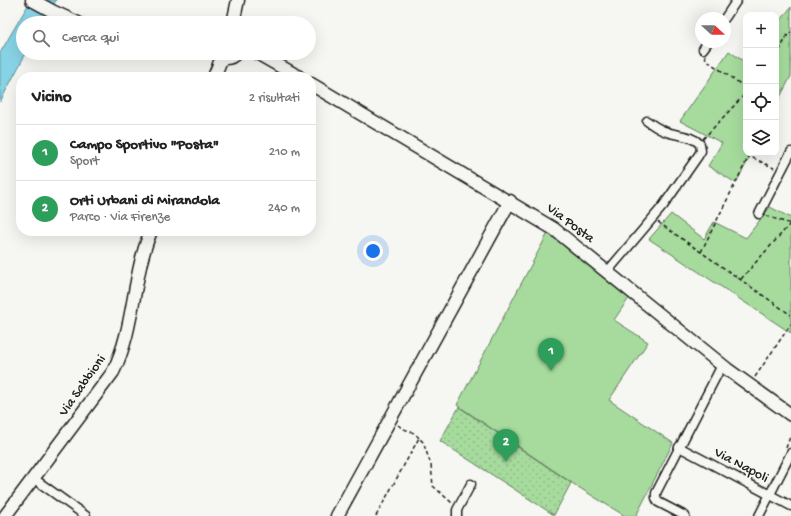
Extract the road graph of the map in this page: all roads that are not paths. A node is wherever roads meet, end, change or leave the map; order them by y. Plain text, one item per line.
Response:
1 (32, 0) edge
2 (238, 0) edge
3 (738, 0) edge
4 (729, 12) edge
5 (63, 16) edge
6 (235, 16) edge
7 (219, 60) edge
8 (269, 60) edge
9 (215, 72) edge
10 (290, 72) edge
11 (316, 87) edge
12 (647, 121) dead end
13 (791, 152) edge
14 (510, 201) junction
15 (759, 214) road end
16 (150, 236) edge
17 (607, 272) junction
18 (722, 365) junction
19 (791, 415) edge
20 (679, 447) junction
21 (791, 452) edge
22 (33, 478) junction
23 (471, 484) dead end
24 (769, 496) junction
25 (791, 506) edge
26 (5, 516) edge
27 (86, 516) edge
28 (337, 516) edge
29 (457, 516) edge
30 (685, 516) edge
31 (759, 516) edge

1 - 5 street
2 - 6 street
3 - 4 street
7 - 9 street
8 - 10 street
11 - 14 street, Via Posta
12 - 17 street
13 - 15 street
14 - 17 street, Via Posta
14 - 28 street
16 - 22 street, Via Sabbioni
17 - 18 street, Via Posta
18 - 19 street, Via Posta
18 - 20 street
20 - 24 street, Via Napoli
20 - 30 street
21 - 24 street
22 - 26 street, Via Sabbioni
22 - 27 street
23 - 29 street
24 - 25 street, Via Napoli
24 - 31 street

